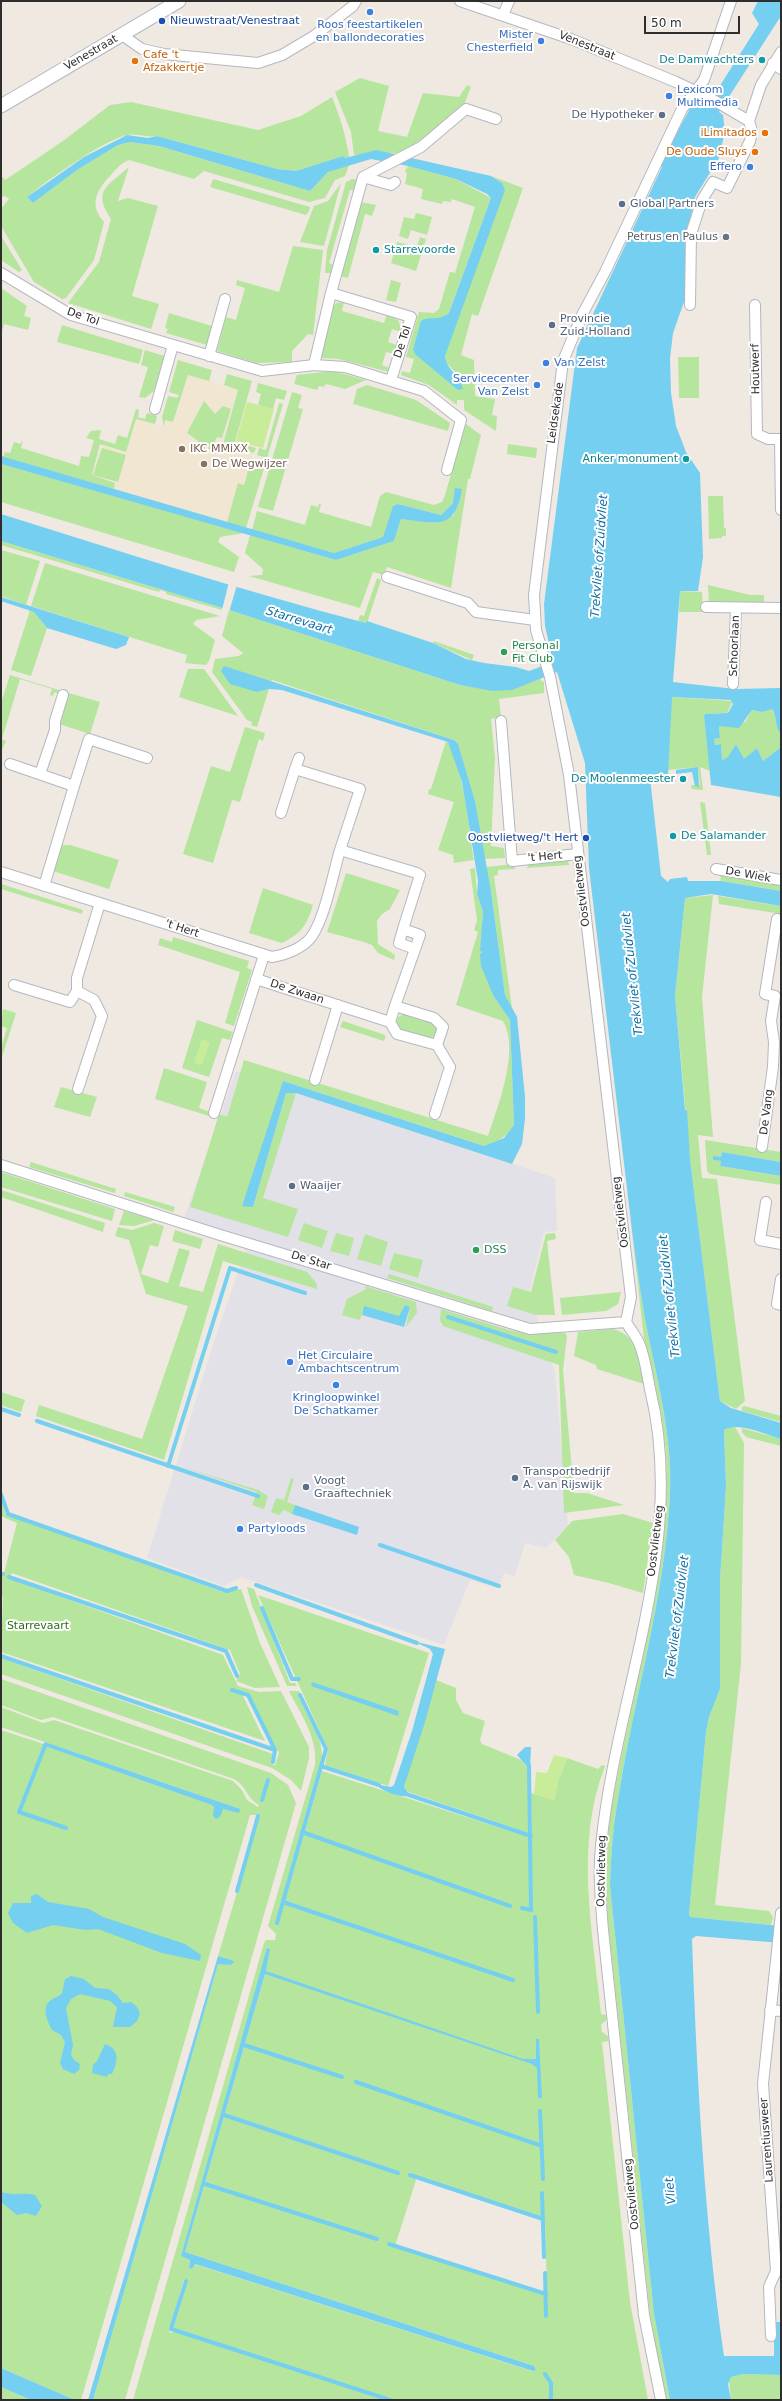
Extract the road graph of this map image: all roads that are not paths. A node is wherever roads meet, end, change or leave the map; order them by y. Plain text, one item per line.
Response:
1 (179, 1) edge
2 (356, 1) edge
3 (460, 1) edge
4 (509, 1) edge
5 (731, 1) edge
6 (504, 15) junction
7 (122, 35) junction
8 (781, 52) edge
9 (773, 63) junction
10 (781, 70) edge
11 (696, 92) junction
12 (1, 106) edge
13 (496, 119) dead end
14 (749, 121) junction
15 (363, 178) junction
16 (395, 182) dead end
17 (1, 273) edge
18 (331, 293) junction
19 (225, 299) dead end
20 (690, 305) dead end
21 (755, 305) dead end
22 (173, 345) junction
23 (209, 356) junction
24 (314, 365) junction
25 (391, 380) junction
26 (155, 409) dead end
27 (780, 439) edge
28 (447, 470) dead end
29 (781, 510) edge
30 (387, 577) dead end
31 (706, 607) dead end
32 (736, 608) junction
33 (781, 608) edge
34 (535, 620) junction
35 (545, 662) joint
36 (733, 684) dead end
37 (63, 695) dead end
38 (501, 721) dead end
39 (148, 758) dead end
40 (299, 758) dead end
41 (10, 764) dead end
42 (295, 769) junction
43 (40, 774) junction
44 (74, 786) junction
45 (281, 813) dead end
46 (340, 850) junction
47 (578, 854) junction
48 (716, 869) dead end
49 (1, 872) edge
50 (781, 880) edge
51 (44, 886) junction
52 (100, 903) junction
53 (777, 919) dead end
54 (403, 929) junction
55 (415, 949) junction
56 (264, 955) junction
57 (256, 979) junction
58 (14, 985) dead end
59 (77, 991) junction
60 (338, 1005) junction
61 (395, 1006) junction
62 (390, 1022) junction
63 (777, 1034) edge
64 (437, 1045) junction
65 (315, 1080) dead end
66 (78, 1089) dead end
67 (214, 1113) dead end
68 (436, 1114) dead end
69 (762, 1147) dead end
70 (1, 1165) edge
71 (766, 1202) dead end
72 (781, 1244) edge
73 (781, 1279) edge
74 (781, 1305) edge
75 (626, 1322) junction
76 (781, 1913) edge
77 (780, 1924) edge
78 (770, 2010) junction
79 (781, 2011) edge
80 (779, 2271) edge
81 (771, 2336) dead end
82 (661, 2400) edge

1 - 7 street
2 - 7 street, Venestraat
3 - 6 street, Venestraat
4 - 6 street
5 - 11 street, Leidsekade
6 - 11 street, Venestraat
7 - 12 street, Venestraat
8 - 9 street
9 - 10 street
9 - 14 street
11 - 14 street, Venestraat
11 - 34 street, Leidsekade
13 - 15 street
14 - 20 street
15 - 16 street
15 - 18 street
17 - 22 street, De Tol
18 - 24 street
18 - 25 street, De Tol
19 - 23 street
21 - 27 street, Houtwerf
22 - 23 street, De Tol
22 - 26 street
23 - 24 street, De Tol
24 - 25 street, De Tol
25 - 28 street, De Tol
27 - 29 street
30 - 34 street
31 - 32 street, Schoorlaan
32 - 33 street, Schoorlaan
32 - 36 street, Schoorlaan
34 - 35 street, Leidsekade
35 - 47 street, Oostvlietweg
37 - 43 street
38 - 47 street, 't Hert
39 - 44 street
40 - 42 street
41 - 43 street
42 - 45 street
42 - 46 street, 't Hert
43 - 44 street
44 - 51 street
46 - 54 street
46 - 56 street, 't Hert
47 - 75 street, Oostvlietweg
48 - 50 street, De Wiek
49 - 51 street, 't Hert
51 - 52 street, 't Hert
52 - 56 street, 't Hert
52 - 59 street
53 - 63 street, De Vang
54 - 55 street
54 - 55 street
55 - 61 street
56 - 57 street
57 - 60 street, De Zwaan
57 - 67 street
58 - 59 street
59 - 66 street
60 - 62 street, De Zwaan
60 - 65 street, De Zwaan
61 - 62 street
61 - 64 street
62 - 64 street, De Zwaan
63 - 69 street, De Vang
64 - 68 street
70 - 75 street, De Star
71 - 72 street
73 - 74 street
75 - 82 street, Oostvlietweg
76 - 77 street, Laurentiusweer
77 - 78 street, Laurentiusweer
78 - 79 street
78 - 80 street, Laurentiusweer
80 - 81 street, Laurentiusweer

